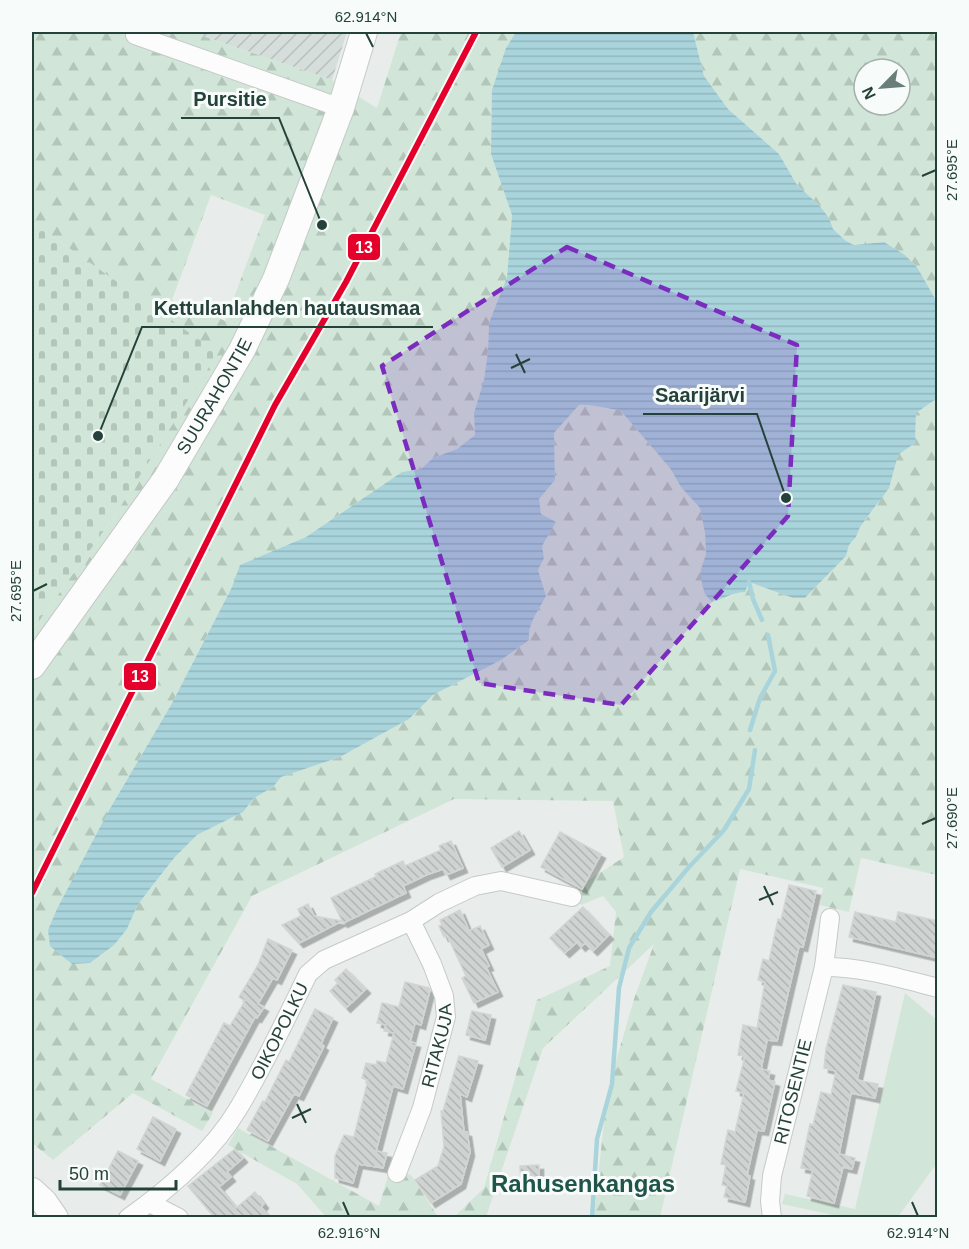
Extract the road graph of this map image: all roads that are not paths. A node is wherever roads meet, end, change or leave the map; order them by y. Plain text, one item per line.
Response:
1 (364, 32) edge
2 (135, 35) dead end
3 (341, 108) junction
4 (32, 666) edge
5 (572, 897) dead end
6 (830, 918) dead end
7 (411, 921) junction
8 (824, 967) junction
9 (938, 988) edge
10 (397, 1173) dead end
11 (32, 1191) edge
12 (150, 1203) junction
13 (55, 1218) edge
14 (128, 1218) edge
15 (179, 1218) edge
16 (772, 1218) edge

1 - 3 street, SUURAHONTIE
2 - 3 street
3 - 4 street, SUURAHONTIE
5 - 7 street, OIKOPOLKU
6 - 8 street, RITOSENTIE
7 - 10 street, RITAKUJA
7 - 12 street, OIKOPOLKU
8 - 9 street
8 - 16 street, RITOSENTIE
11 - 13 street
12 - 14 street, OIKOPOLKU
12 - 15 street

